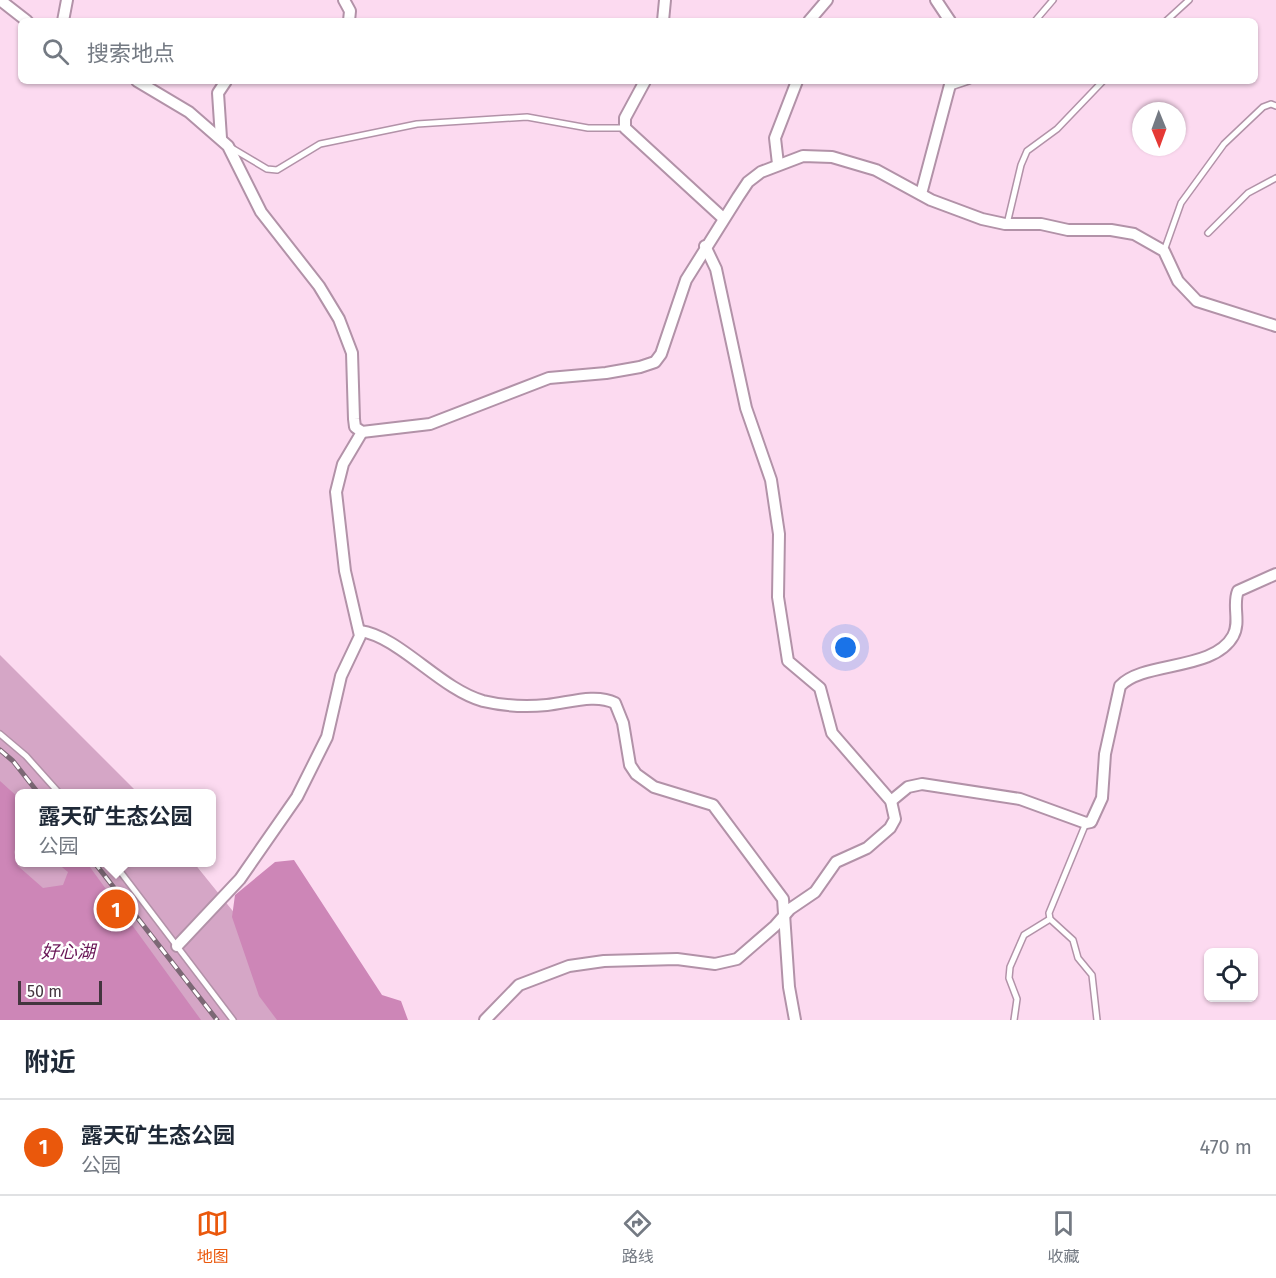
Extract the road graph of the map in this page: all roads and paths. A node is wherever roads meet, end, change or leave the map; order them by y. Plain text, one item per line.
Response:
1 (0, 0) edge
2 (67, 0) edge
3 (344, 0) edge
4 (665, 0) edge
5 (827, 0) edge
6 (936, 0) edge
7 (1053, 0) edge
8 (1189, 0) edge
9 (23, 18) edge
10 (64, 18) edge
11 (349, 18) edge
12 (663, 18) edge
13 (812, 18) edge
14 (948, 18) edge
15 (1038, 18) edge
16 (1169, 18) edge
17 (142, 84) edge
18 (224, 84) edge
19 (643, 84) edge
20 (796, 84) edge
21 (1100, 84) edge
22 (949, 85) edge
23 (1276, 106) edge
24 (625, 128) junction
25 (225, 142) junction
26 (778, 164) junction
27 (1276, 178) edge
28 (921, 194) junction
29 (723, 218) junction
30 (1008, 224) junction
31 (1208, 233) dead end
32 (705, 246) junction
33 (1164, 251) junction
34 (1276, 326) edge
35 (362, 432) junction
36 (1276, 574) edge
37 (360, 631) junction
38 (0, 734) edge
39 (56, 789) edge
40 (891, 801) junction
41 (1086, 823) junction
42 (117, 867) edge
43 (784, 916) junction
44 (1050, 919) junction
45 (177, 946) junction
46 (233, 1020) edge
47 (485, 1020) edge
48 (795, 1020) edge
49 (1014, 1020) edge
50 (1097, 1020) edge

1 - 9 street
2 - 10 street
3 - 11 street
4 - 12 street
5 - 13 street
6 - 14 street
7 - 15 lane
8 - 16 lane
17 - 25 street
18 - 25 street
19 - 24 street
20 - 26 street
21 - 30 lane
22 - 28 street
23 - 33 lane
24 - 25 lane
24 - 29 street
25 - 35 street
26 - 28 street
26 - 29 street
27 - 31 lane
28 - 30 street
29 - 32 street
30 - 33 street
32 - 35 street
32 - 40 street
33 - 34 street
35 - 37 street
36 - 41 street
37 - 43 street
37 - 45 street
38 - 39 lane
40 - 41 street
40 - 43 street
41 - 44 lane
42 - 45 lane
43 - 47 street
43 - 48 street
44 - 49 lane
44 - 50 lane
45 - 46 lane

